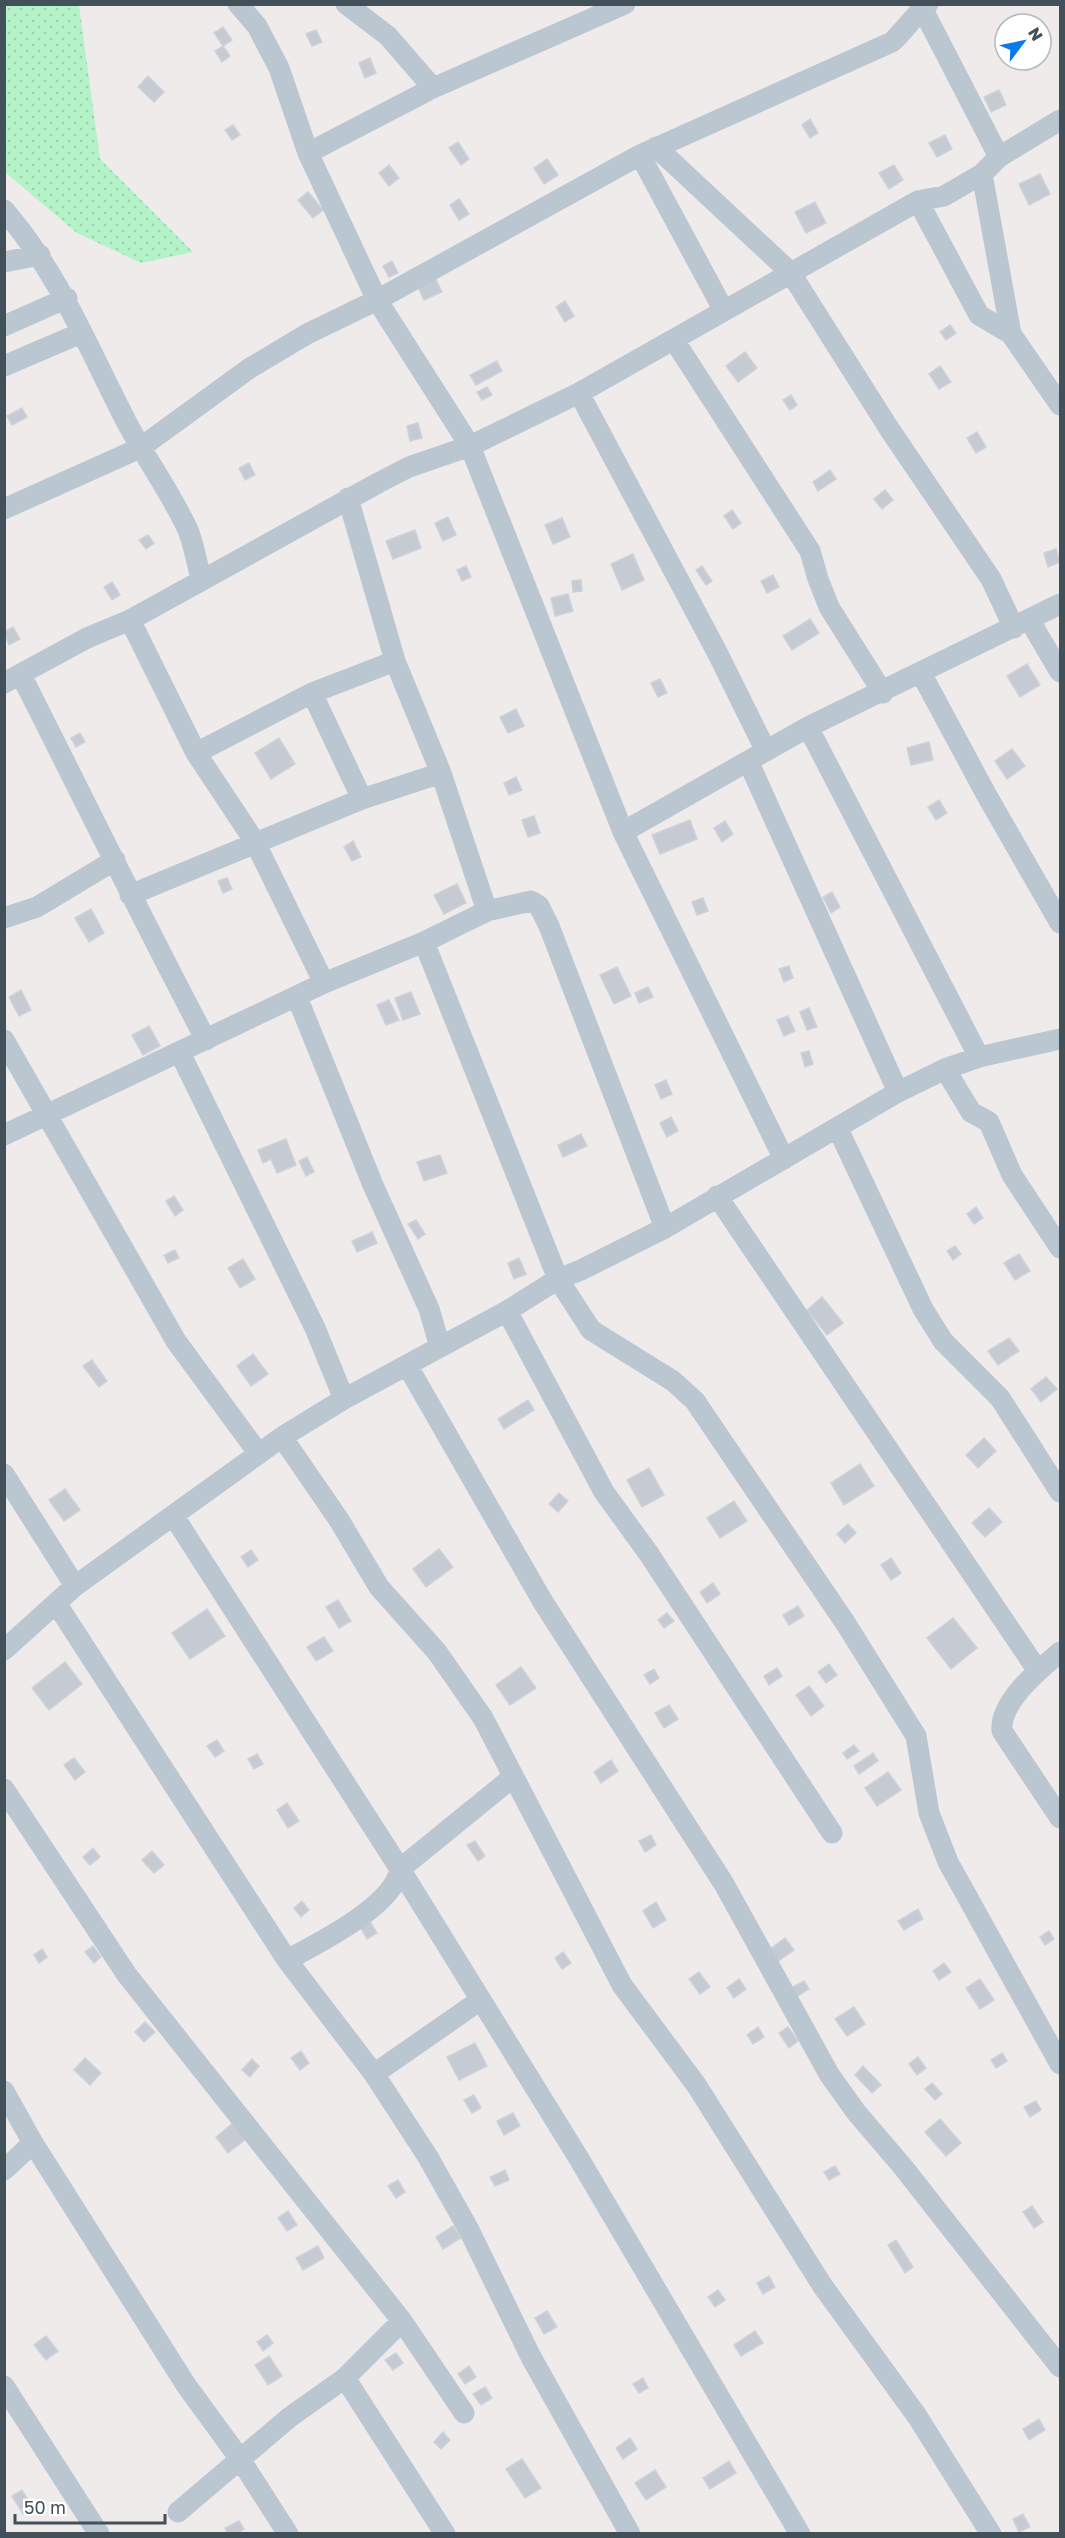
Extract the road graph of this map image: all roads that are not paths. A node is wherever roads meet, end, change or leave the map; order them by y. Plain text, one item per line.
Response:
1 (238, 4) edge
2 (346, 4) edge
3 (626, 4) edge
4 (923, 5) edge
5 (433, 88) junction
6 (1059, 124) edge
7 (648, 151) junction
8 (308, 153) junction
9 (999, 157) junction
10 (982, 174) junction
11 (918, 201) junction
12 (4, 210) edge
13 (40, 255) junction
14 (4, 262) edge
15 (790, 272) junction
16 (66, 298) junction
17 (377, 300) junction
18 (723, 309) junction
19 (4, 326) edge
20 (81, 333) junction
21 (1011, 334) junction
22 (674, 340) junction
23 (4, 366) edge
24 (579, 393) junction
25 (1060, 405) edge
26 (470, 446) junction
27 (140, 448) junction
28 (348, 498) junction
29 (4, 509) edge
30 (201, 579) junction
31 (1060, 604) edge
32 (130, 620) junction
33 (1022, 624) junction
34 (396, 661) junction
35 (1060, 672) edge
36 (921, 673) junction
37 (13, 679) edge
38 (312, 693) junction
39 (883, 693) junction
40 (808, 727) junction
41 (766, 751) junction
42 (196, 753) junction
43 (748, 762) junction
44 (441, 773) junction
45 (363, 799) junction
46 (622, 832) junction
47 (255, 842) junction
48 (115, 860) junction
49 (130, 895) junction
50 (487, 911) junction
51 (4, 918) edge
52 (1060, 923) edge
53 (424, 942) junction
54 (324, 983) junction
55 (297, 997) junction
56 (4, 1040) edge
57 (206, 1040) junction
58 (1060, 1040) edge
59 (180, 1053) junction
60 (979, 1058) junction
61 (945, 1069) junction
62 (898, 1092) junction
63 (46, 1112) junction
64 (838, 1129) junction
65 (4, 1135) edge
66 (784, 1159) junction
67 (717, 1196) junction
68 (665, 1228) junction
69 (1060, 1248) edge
70 (558, 1279) junction
71 (507, 1311) junction
72 (440, 1347) junction
73 (407, 1365) junction
74 (344, 1399) junction
75 (282, 1437) junction
76 (259, 1454) junction
77 (4, 1474) edge
78 (1060, 1492) edge
79 (173, 1515) junction
80 (75, 1586) junction
81 (56, 1603) junction
82 (4, 1650) edge
83 (1060, 1652) edge
84 (1038, 1671) junction
85 (513, 1777) junction
86 (4, 1788) edge
87 (1060, 1818) edge
88 (832, 1833) dead end
89 (400, 1869) junction
90 (287, 1960) junction
91 (479, 2001) junction
92 (1060, 2064) edge
93 (374, 2074) junction
94 (4, 2091) edge
95 (33, 2143) junction
96 (4, 2170) edge
97 (402, 2321) junction
98 (1060, 2367) edge
99 (345, 2378) junction
100 (4, 2386) edge
101 (464, 2413) dead end
102 (240, 2459) junction
103 (178, 2512) dead end
104 (99, 2534) edge
105 (288, 2534) edge
106 (445, 2534) edge
107 (630, 2534) edge
108 (800, 2534) edge
109 (991, 2534) edge

1 - 8 street
2 - 5 street
3 - 5 street
4 - 7 street
4 - 9 street
5 - 8 street
6 - 9 street
7 - 15 street
7 - 17 street
7 - 18 street
8 - 17 street
9 - 10 street
10 - 11 street
10 - 21 street
11 - 15 street
11 - 21 street
12 - 13 street
13 - 14 street
13 - 16 street
15 - 18 street
15 - 33 street
16 - 19 street
16 - 20 street
17 - 26 street
17 - 27 street
18 - 22 street
20 - 23 street
20 - 27 street
21 - 25 street
22 - 24 street
22 - 39 street
24 - 26 street
24 - 41 street
26 - 28 street
26 - 46 street
27 - 29 street
27 - 30 street
28 - 30 street
28 - 34 street
30 - 32 street
31 - 33 street
32 - 37 street
32 - 42 street
33 - 35 street
33 - 36 street
34 - 38 street
34 - 44 street
36 - 39 street
36 - 52 street
37 - 48 street
38 - 42 street
38 - 45 street
39 - 40 street
40 - 41 street
40 - 60 street
41 - 43 street
42 - 47 street
43 - 46 street
43 - 62 street
44 - 45 street
44 - 50 street
45 - 47 street
46 - 66 street
47 - 49 street
47 - 54 street
48 - 49 street
48 - 51 street
49 - 57 street
50 - 53 street
50 - 68 street
53 - 54 street
53 - 70 street
54 - 55 street
55 - 57 street
55 - 72 street
56 - 63 street
57 - 59 street
58 - 60 street
59 - 63 street
59 - 74 street
60 - 61 street
61 - 62 street
61 - 69 street
62 - 64 street
63 - 65 street
63 - 76 street
64 - 66 street
64 - 78 street
66 - 67 street
67 - 68 street
67 - 84 street
68 - 70 street
70 - 71 street
70 - 92 street
71 - 72 street
71 - 88 street
72 - 73 street
73 - 74 street
73 - 98 street
74 - 75 street
75 - 76 street
75 - 85 street
76 - 79 street
77 - 80 street
79 - 80 street
79 - 89 street
80 - 81 street
81 - 82 street
81 - 90 street
83 - 84 street
84 - 87 street
85 - 89 street
85 - 109 street
86 - 97 street
89 - 90 street
89 - 91 street
90 - 93 street
91 - 93 street
91 - 108 street
93 - 107 street
94 - 95 street
95 - 96 street
95 - 102 street
97 - 99 street
97 - 101 street
99 - 102 street
99 - 106 street
100 - 104 street
102 - 103 street
102 - 105 street

